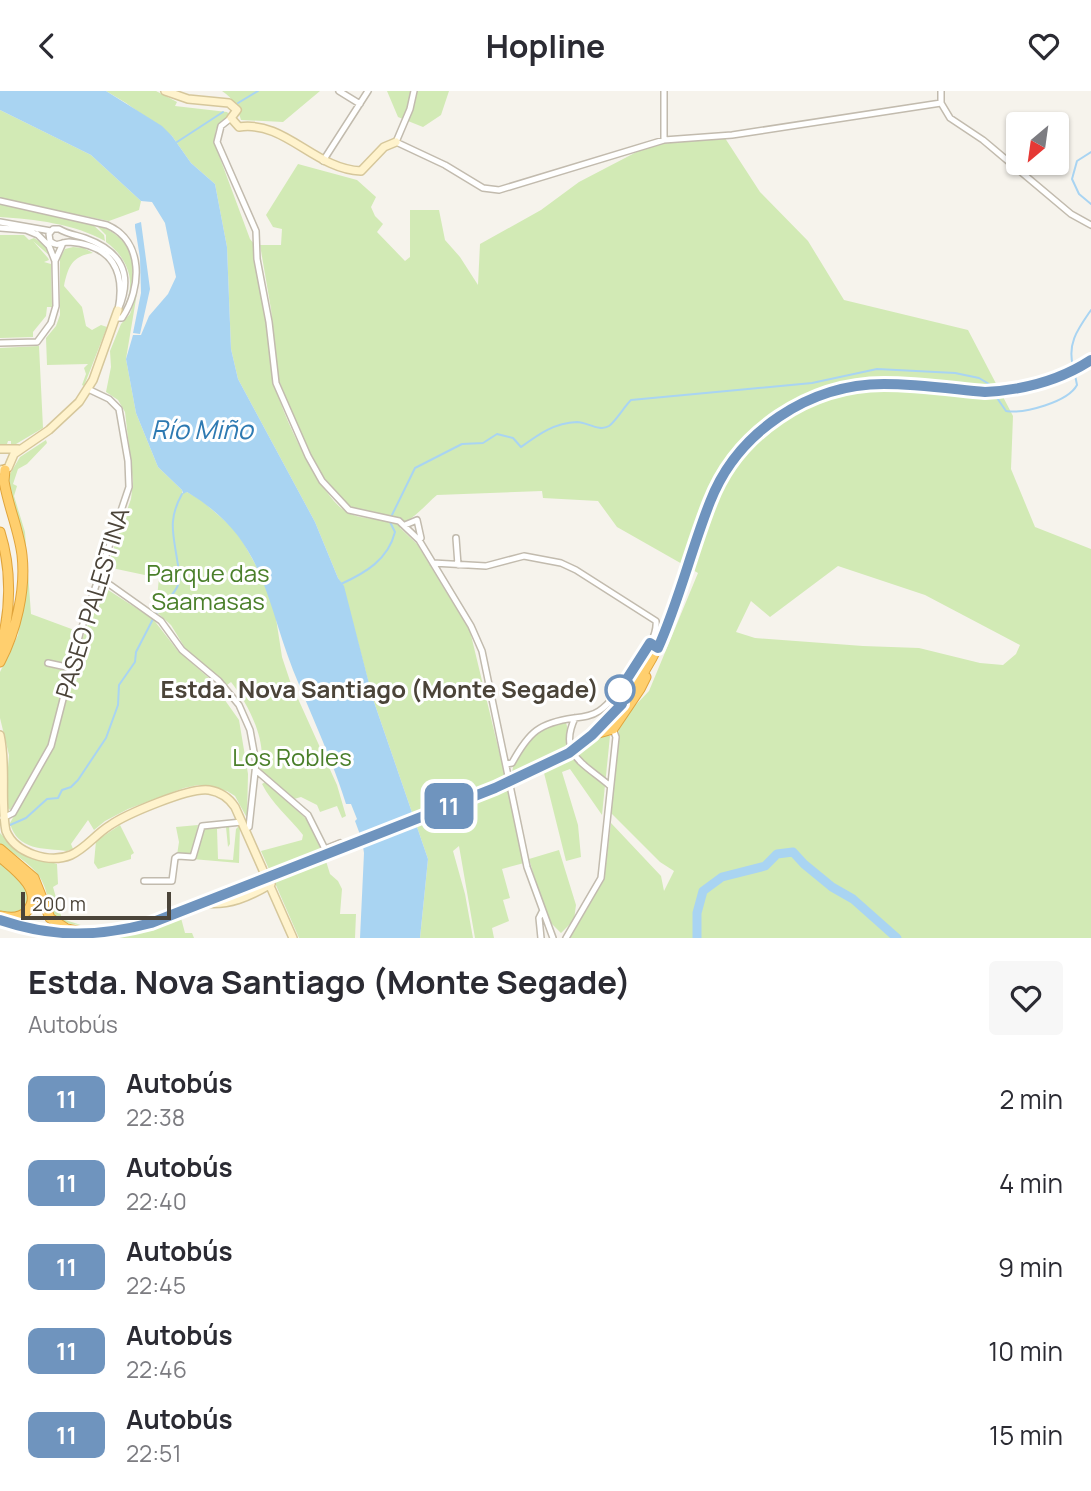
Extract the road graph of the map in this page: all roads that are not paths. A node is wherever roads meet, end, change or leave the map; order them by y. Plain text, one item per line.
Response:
1 (165, 91) edge
2 (340, 91) edge
3 (368, 91) edge
4 (414, 91) edge
5 (664, 91) edge
6 (942, 91) edge
7 (941, 103) junction
8 (360, 104) junction
9 (232, 118) junction
10 (664, 140) junction
11 (396, 142) junction
12 (323, 161) junction
13 (0, 201) edge
14 (0, 222) edge
15 (1091, 225) edge
16 (0, 228) edge
17 (51, 231) junction
18 (63, 232) junction
19 (37, 234) junction
20 (49, 239) junction
21 (63, 242) junction
22 (55, 261) junction
23 (117, 314) junction
24 (0, 343) edge
25 (1091, 360) edge
26 (88, 389) junction
27 (22, 448) junction
28 (3, 450) edge
29 (11, 458) junction
30 (2, 470) edge
31 (405, 525) junction
32 (0, 532) edge
33 (456, 538) dead end
34 (419, 540) junction
35 (433, 563) junction
36 (458, 565) junction
37 (99, 577) junction
38 (6, 616) junction
39 (0, 633) edge
40 (654, 645) junction
41 (0, 649) edge
42 (0, 662) edge
43 (48, 663) dead end
44 (71, 668) junction
45 (647, 669) junction
46 (618, 701) junction
47 (575, 718) junction
48 (613, 729) junction
49 (0, 735) edge
50 (592, 735) junction
51 (507, 764) junction
52 (257, 771) junction
53 (609, 785) junction
54 (2, 818) junction
55 (244, 825) junction
56 (340, 843) dead end
57 (0, 849) edge
58 (0, 857) edge
59 (144, 881) dead end
60 (271, 884) junction
61 (203, 903) junction
62 (542, 912) junction
63 (0, 918) edge
64 (31, 930) junction
65 (93, 936) edge
66 (47, 938) edge
67 (293, 938) edge
68 (541, 938) edge
69 (553, 938) edge
70 (566, 938) edge

1 - 9 street
2 - 8 street
3 - 8 street
4 - 11 street
5 - 10 street
6 - 7 street
7 - 10 street
7 - 15 street
8 - 12 street
9 - 12 street
9 - 31 street
10 - 11 street
11 - 12 street
13 - 23 street
14 - 17 street
16 - 19 street
17 - 18 street
17 - 20 street
18 - 21 street
18 - 23 street
19 - 20 street
19 - 22 street
20 - 21 street
21 - 22 street
21 - 23 street
22 - 24 street
23 - 26 street
25 - 40 highway
26 - 27 street
26 - 37 street, PASEO PALESTINA
27 - 28 street
27 - 29 street
28 - 29 street
29 - 30 street
30 - 42 highway
31 - 34 street
31 - 34 street
32 - 38 highway
33 - 36 street
34 - 35 street
35 - 36 street
35 - 51 street
36 - 40 street
37 - 44 street, PASEO PALESTINA
37 - 52 street
38 - 39 highway
38 - 41 highway
40 - 45 highway
40 - 46 street
43 - 44 street
44 - 54 street, PASEO PALESTINA
45 - 46 highway
45 - 48 highway
46 - 47 street
46 - 50 highway
47 - 51 street
47 - 53 street
48 - 50 highway
48 - 53 street
49 - 54 street
50 - 61 highway, bridge
51 - 62 street
52 - 55 street
52 - 56 street
53 - 70 street
54 - 55 street
55 - 59 street
55 - 60 street
57 - 65 highway
58 - 63 highway
60 - 61 street
60 - 67 street
61 - 65 highway
62 - 68 street
62 - 69 street
63 - 64 highway
64 - 65 highway
64 - 66 highway

